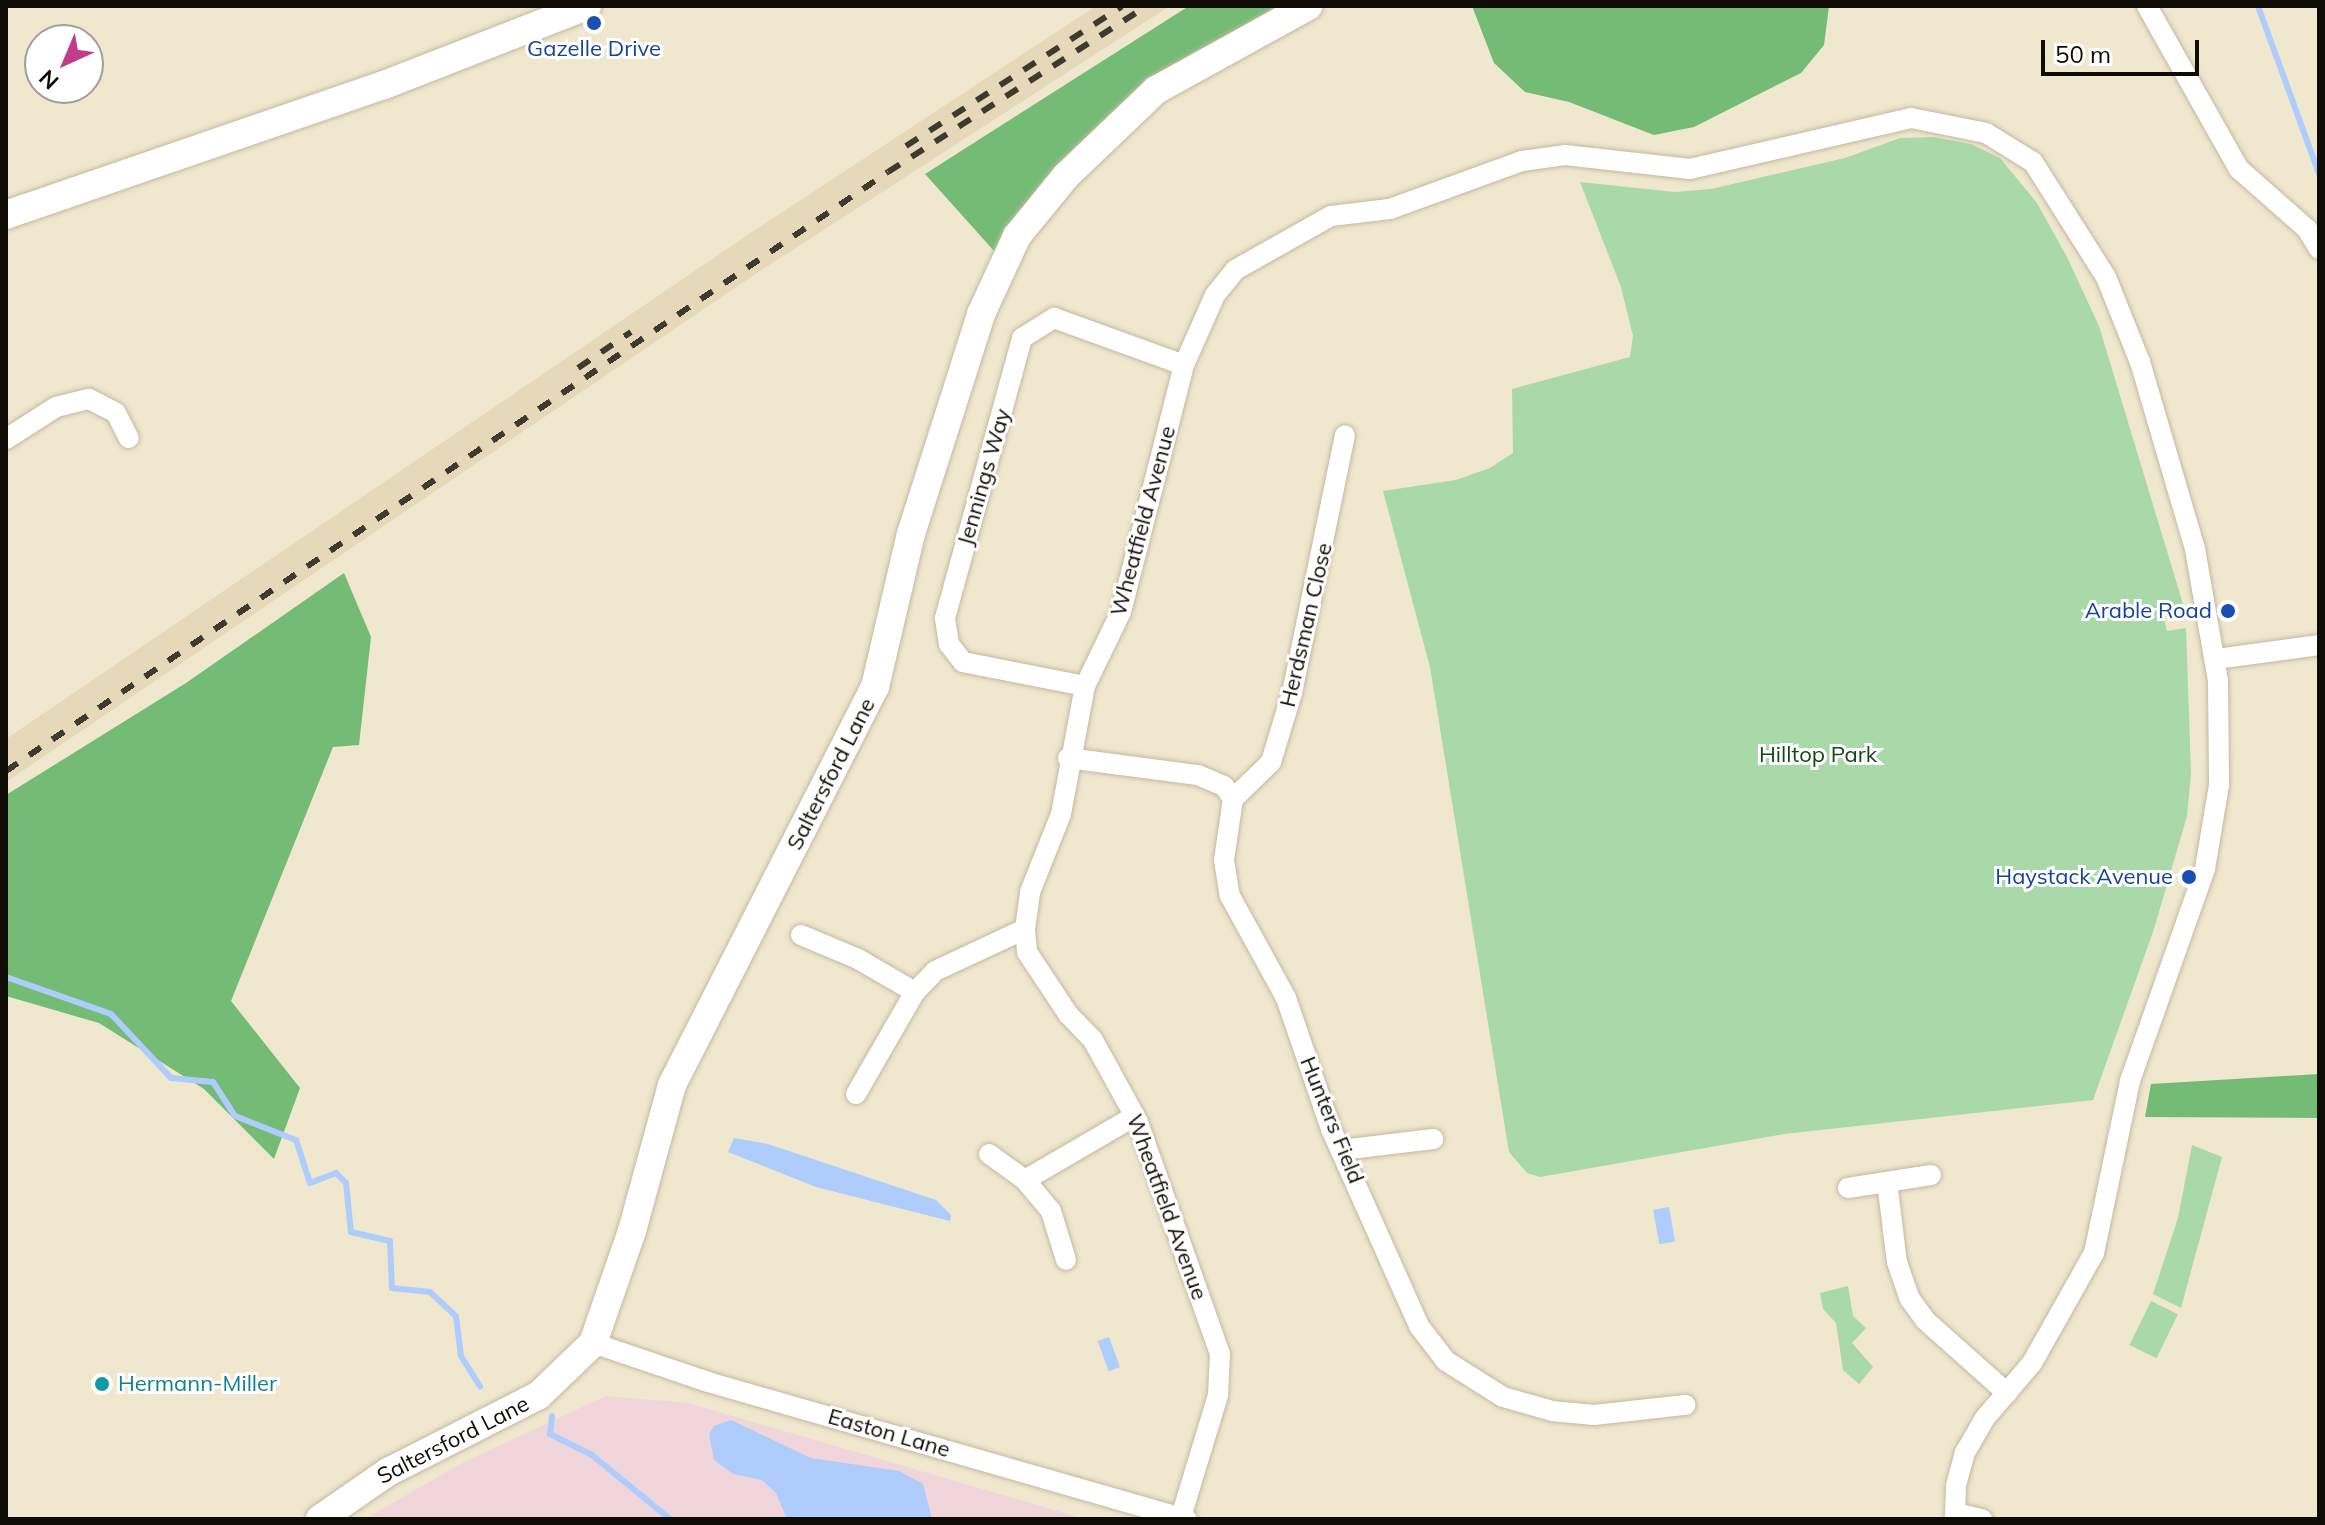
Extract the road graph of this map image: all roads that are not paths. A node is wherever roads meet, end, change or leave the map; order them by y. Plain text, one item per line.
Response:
1 (587, 6) edge
2 (1308, 6) edge
3 (2147, 6) edge
4 (6, 215) edge
5 (2319, 249) edge
6 (1184, 365) junction
7 (1345, 435) dead end
8 (129, 438) dead end
9 (6, 439) edge
10 (2319, 645) edge
11 (2216, 659) junction
12 (1085, 686) junction
13 (1068, 758) junction
14 (1233, 799) junction
15 (1025, 929) junction
16 (801, 935) dead end
17 (915, 992) junction
18 (856, 1094) dead end
19 (1135, 1116) junction
20 (1433, 1139) dead end
21 (1341, 1150) junction
22 (989, 1154) dead end
23 (1931, 1175) dead end
24 (1025, 1180) junction
25 (1887, 1182) junction
26 (1848, 1188) dead end
27 (1066, 1260) dead end
28 (593, 1343) junction
29 (2007, 1393) junction
30 (1685, 1405) dead end
31 (1955, 1516) edge
32 (1184, 1518) edge
33 (320, 1519) edge
34 (1982, 1519) edge

1 - 4 main road
2 - 28 main road, Saltersford Lane
3 - 5 street
6 - 11 street, Wheatfield Avenue
6 - 12 street, Wheatfield Avenue
6 - 12 street, Jennings Way
7 - 14 street, Herdsman Close
8 - 9 street
10 - 11 street
11 - 29 street
12 - 13 street, Wheatfield Avenue
13 - 14 street
13 - 15 street, Wheatfield Avenue
14 - 21 street, Hunters Field
15 - 17 street
15 - 19 street, Wheatfield Avenue
16 - 17 street
17 - 18 street
19 - 24 street
19 - 32 street, Wheatfield Avenue
20 - 21 street
21 - 30 street, Hunters Field
22 - 24 street
23 - 25 street
24 - 27 street
25 - 26 street
25 - 29 street
28 - 32 street, Easton Lane
28 - 33 main road, Saltersford Lane
29 - 31 street
31 - 34 street

